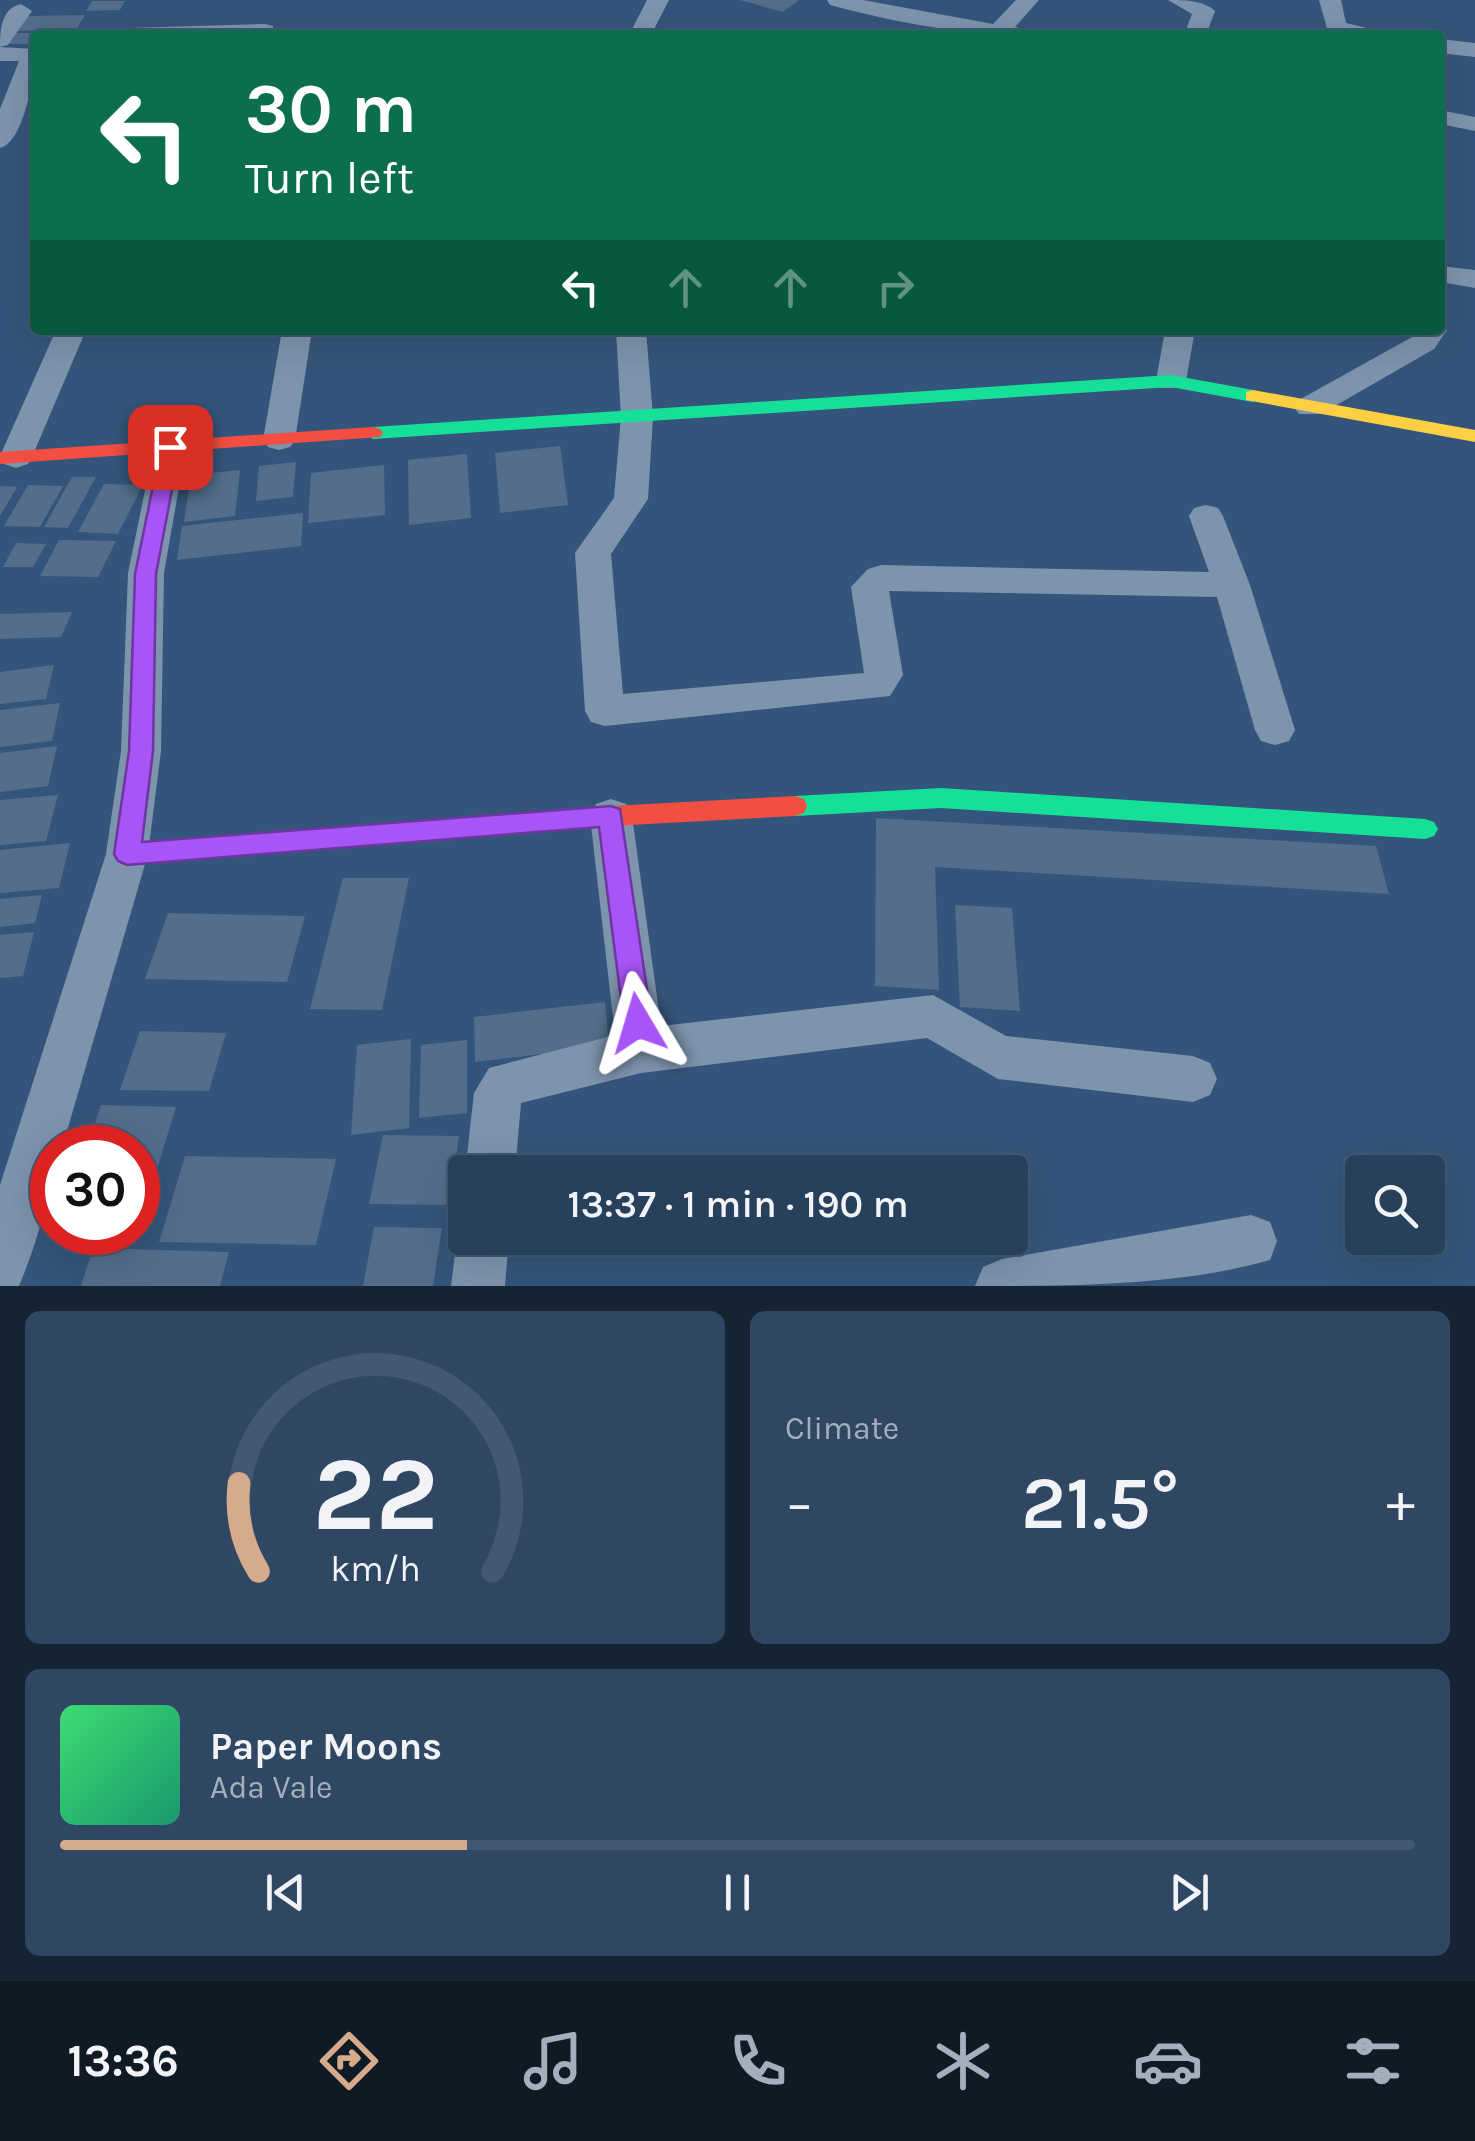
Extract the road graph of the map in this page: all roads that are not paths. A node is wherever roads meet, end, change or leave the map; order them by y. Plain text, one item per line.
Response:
1 (838, 0) edge
2 (1028, 0) edge
3 (1179, 0) edge
4 (1330, 0) edge
5 (8, 4) edge
6 (656, 4) edge
7 (643, 30) edge
8 (990, 30) edge
9 (1012, 30) edge
10 (1197, 30) edge
11 (1348, 30) edge
12 (0, 40) edge
13 (1445, 47) edge
14 (1475, 50) edge
15 (30, 52) edge
16 (0, 54) edge
17 (30, 60) edge
18 (1445, 118) edge
19 (1475, 124) edge
20 (0, 141) edge
21 (1445, 275) edge
22 (1475, 279) edge
23 (68, 335) edge
24 (295, 335) edge
25 (631, 335) edge
26 (1179, 335) edge
27 (1428, 335) edge
28 (1170, 381) junction
29 (1310, 407) junction
30 (636, 417) junction
31 (1475, 436) edge
32 (279, 440) junction
33 (170, 447) junction
34 (8, 457) edge
35 (1206, 516) dead end
36 (1232, 585) junction
37 (1275, 730) dead end
38 (611, 816) junction
39 (1425, 829) dead end
40 (127, 854) junction
41 (641, 1051) junction
42 (1194, 1079) dead end
43 (492, 1155) edge
44 (1250, 1241) dead end
45 (481, 1255) edge
46 (0, 1268) edge
47 (478, 1286) edge
48 (1002, 1286) edge

1 - 8 street
2 - 9 street
3 - 10 street
4 - 11 street
5 - 12 street
6 - 7 street
13 - 14 street
15 - 16 street
17 - 20 street
18 - 19 street
21 - 22 street
23 - 34 street
24 - 32 street
25 - 30 street
26 - 28 street
27 - 29 street
28 - 29 street
28 - 30 street
29 - 31 street
30 - 32 street
30 - 36 street
32 - 33 street
33 - 34 street
33 - 40 street
35 - 36 street
36 - 37 street
38 - 39 street
38 - 40 street
38 - 41 street
40 - 46 street
41 - 42 street
41 - 43 street
44 - 48 street
45 - 47 street

